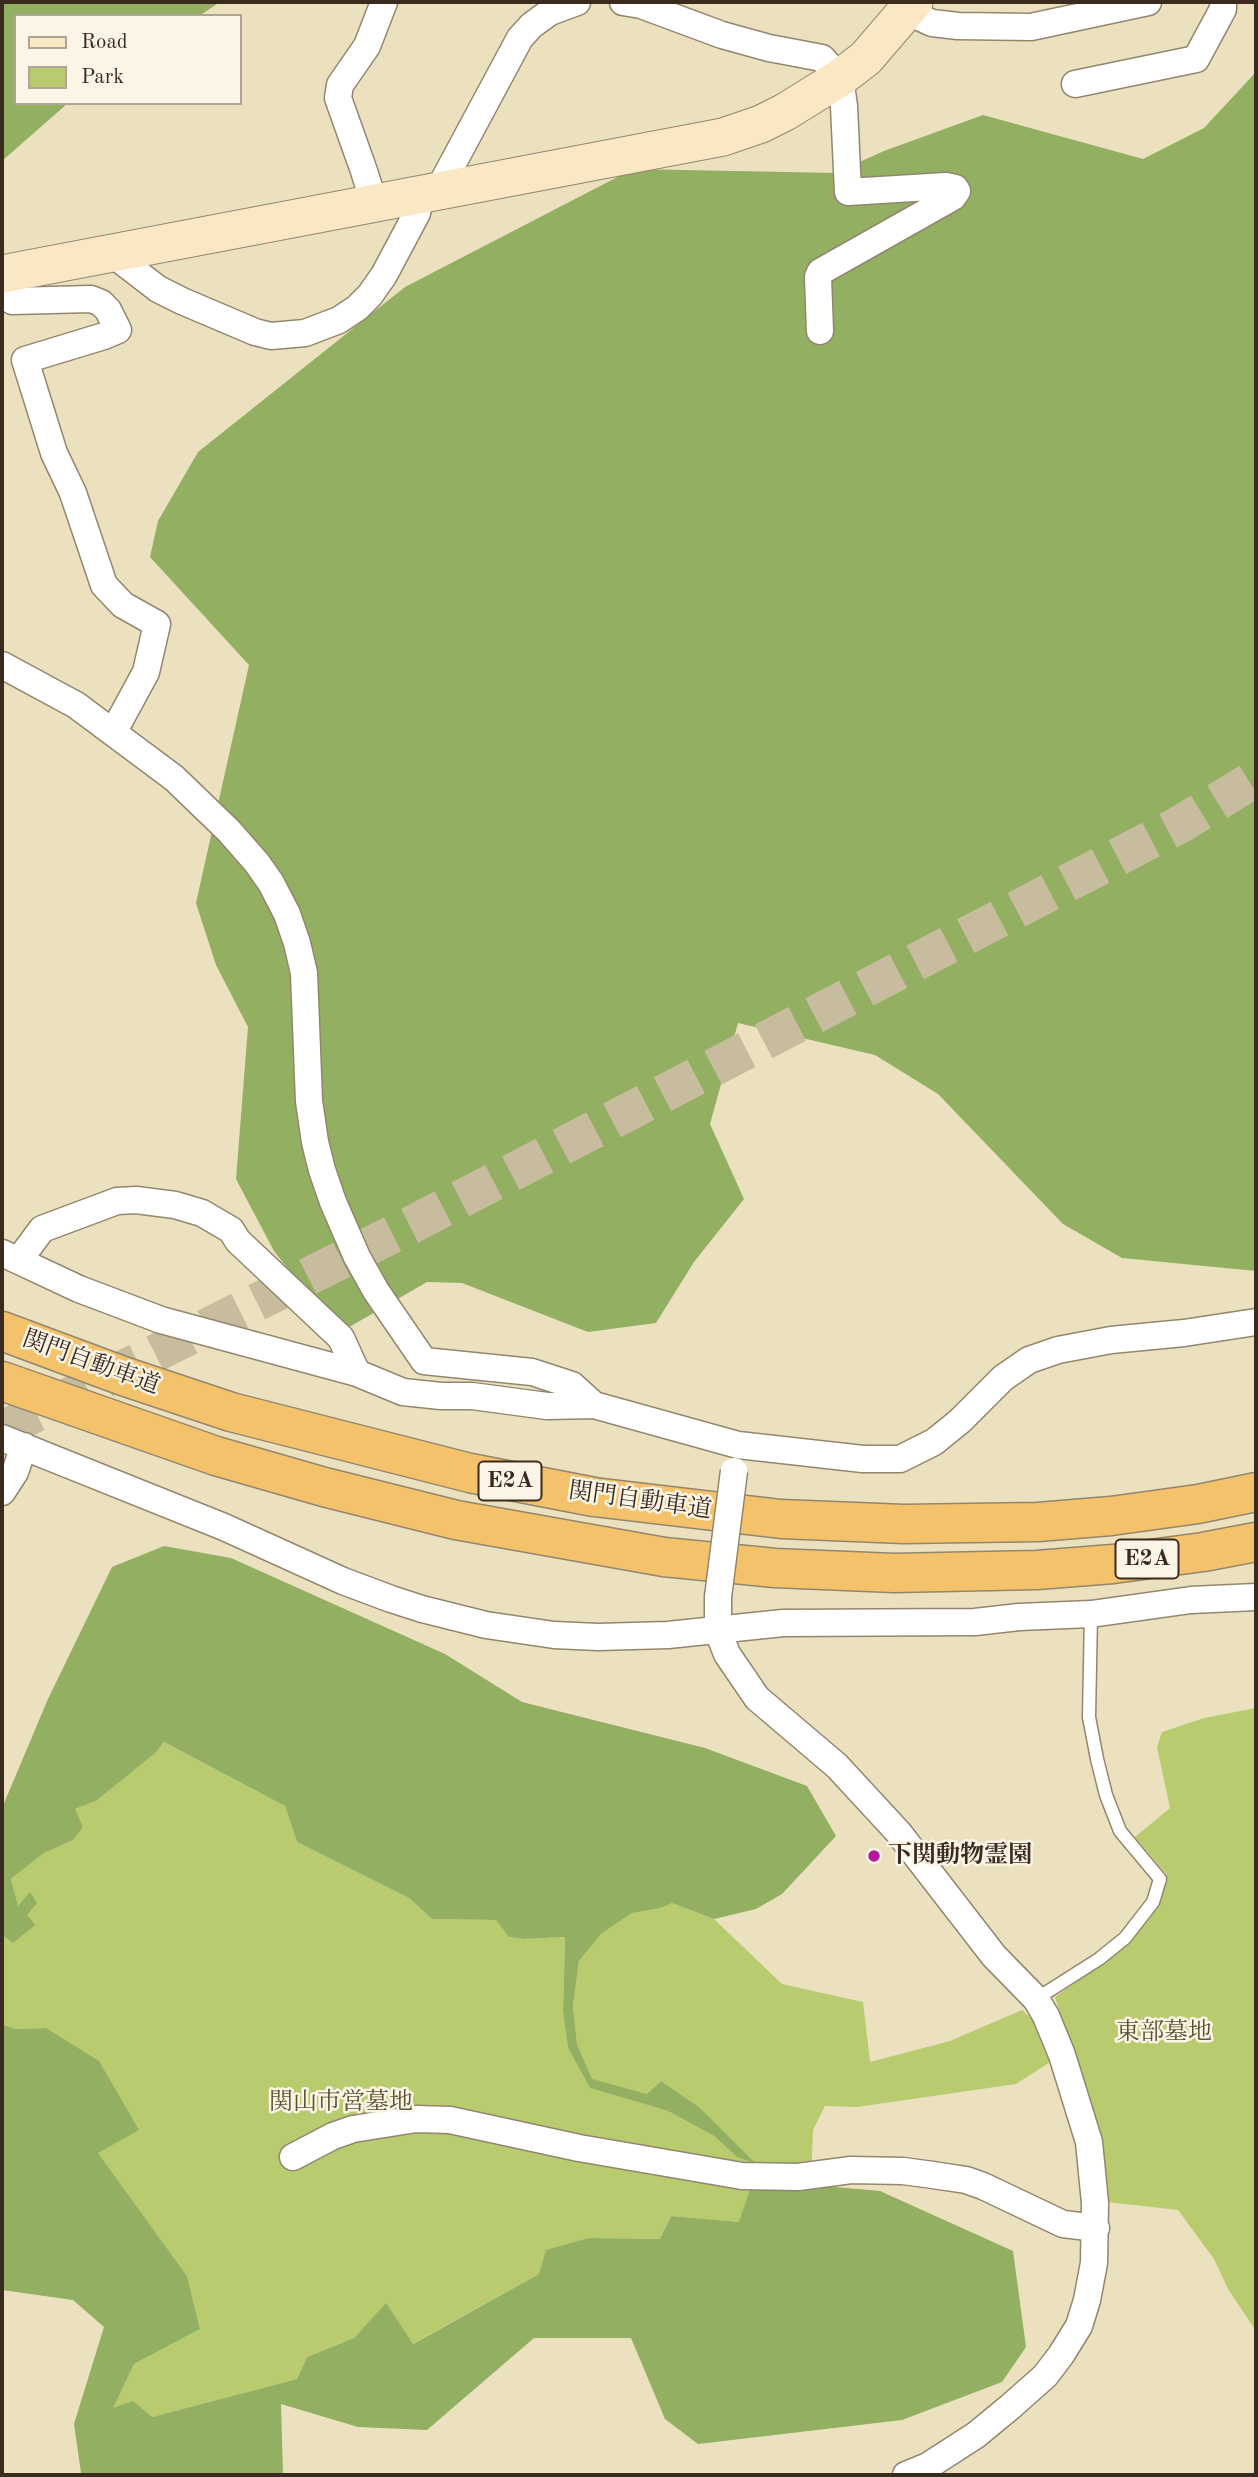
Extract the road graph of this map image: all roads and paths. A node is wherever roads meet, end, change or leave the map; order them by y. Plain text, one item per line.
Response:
1 (384, 2) edge
2 (577, 2) edge
3 (623, 2) edge
4 (1148, 2) edge
5 (1223, 2) edge
6 (910, 6) edge
7 (840, 78) junction
8 (1075, 84) dead end
9 (430, 191) junction
10 (374, 203) junction
11 (110, 252) junction
12 (3, 273) edge
13 (820, 331) dead end
14 (2, 666) edge
15 (114, 731) junction
16 (11, 1256) edge
17 (1256, 1322) edge
18 (2, 1331) edge
19 (357, 1373) junction
20 (2, 1381) edge
21 (594, 1405) junction
22 (13, 1442) edge
23 (738, 1445) junction
24 (2, 1492) edge
25 (1256, 1492) edge
26 (1256, 1542) edge
27 (1256, 1597) edge
28 (1091, 1614) junction
29 (718, 1631) junction
30 (1036, 1999) junction
31 (293, 2157) dead end
32 (1096, 2228) junction
33 (906, 2475) edge

1 - 10 street
2 - 9 street
3 - 7 street
4 - 6 street
5 - 8 street
6 - 7 street
7 - 9 street
7 - 13 street
9 - 10 street
9 - 11 street
10 - 11 street
11 - 12 street
12 - 15 street
14 - 15 street
15 - 21 street
16 - 19 street
16 - 19 street
17 - 23 street
18 - 25 highway, 関門自動車道 / E2A
19 - 21 street
20 - 26 highway, 関門自動車道 / E2A
21 - 23 street
22 - 24 street
22 - 29 street
23 - 29 street, bridge
27 - 28 street
28 - 29 street
28 - 30 lane
29 - 30 street
30 - 32 street
31 - 32 street
32 - 33 street

